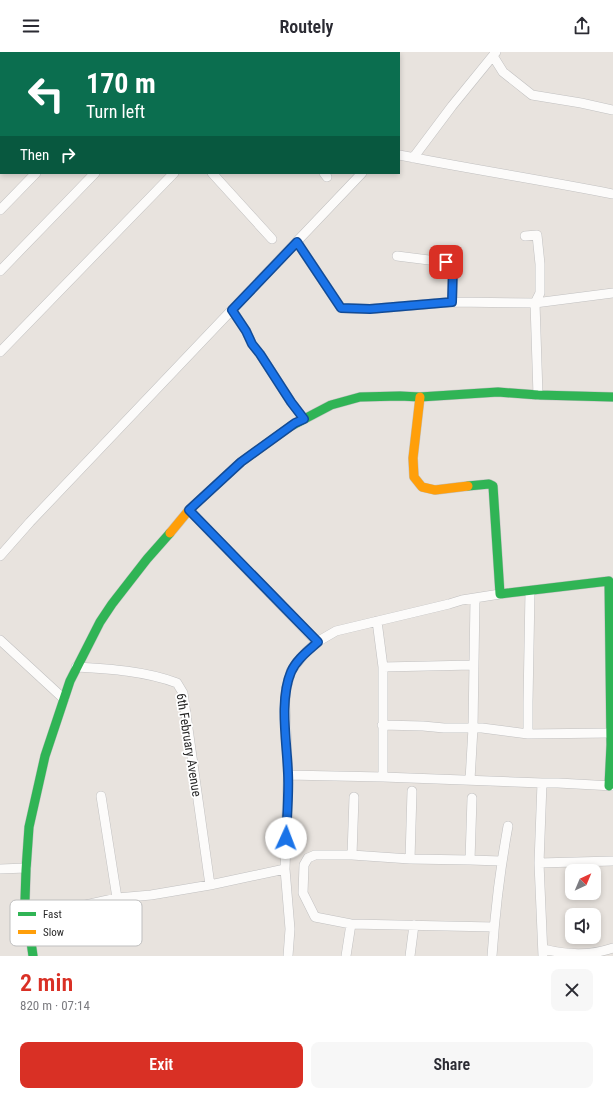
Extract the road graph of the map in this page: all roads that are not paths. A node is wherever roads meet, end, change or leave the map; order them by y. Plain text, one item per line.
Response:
1 (495, 54) edge
2 (613, 110) edge
3 (400, 155) edge
4 (412, 158) junction
5 (35, 174) edge
6 (94, 174) edge
7 (173, 174) edge
8 (213, 174) edge
9 (361, 174) edge
10 (613, 194) edge
11 (2, 205) edge
12 (525, 236) dead end
13 (272, 239) dead end
14 (297, 242) junction
15 (397, 256) dead end
16 (0, 272) edge
17 (613, 293) edge
18 (452, 302) junction
19 (535, 303) junction
20 (232, 310) junction
21 (0, 352) edge
22 (538, 395) junction
23 (613, 396) edge
24 (420, 397) junction
25 (304, 419) junction
26 (189, 510) junction
27 (0, 556) edge
28 (611, 581) edge
29 (530, 591) junction
30 (500, 594) junction
31 (475, 598) junction
32 (377, 620) junction
33 (0, 640) edge
34 (318, 642) junction
35 (474, 665) junction
36 (76, 667) junction
37 (382, 667) junction
38 (64, 699) junction
39 (382, 725) junction
40 (473, 728) junction
41 (610, 733) junction
42 (528, 734) junction
43 (288, 775) junction
44 (383, 777) junction
45 (470, 780) junction
46 (542, 783) junction
47 (611, 786) edge
48 (412, 791) dead end
49 (101, 796) dead end
50 (354, 797) dead end
51 (472, 798) dead end
52 (508, 826) dead end
53 (352, 855) junction
54 (410, 859) junction
55 (470, 860) junction
56 (501, 861) junction
57 (613, 861) edge
58 (539, 862) junction
59 (26, 868) junction
60 (0, 869) edge
61 (285, 869) junction
62 (210, 885) junction
63 (117, 898) junction
64 (25, 900) edge
65 (108, 900) edge
66 (351, 924) junction
67 (414, 925) junction
68 (494, 927) junction
69 (31, 946) edge
70 (613, 948) edge
71 (543, 953) edge
72 (33, 956) edge
73 (288, 956) edge
74 (346, 956) edge
75 (410, 956) edge
76 (492, 956) edge

1 - 2 street
1 - 4 street
3 - 4 street
4 - 10 street
5 - 11 street
6 - 16 street
7 - 21 street
8 - 13 street
9 - 14 street
12 - 19 street
14 - 18 street
14 - 20 street
15 - 18 street
17 - 19 street
18 - 19 street
19 - 22 street
20 - 25 street
20 - 27 street
22 - 23 street
22 - 24 street
24 - 25 street
24 - 30 street
25 - 26 street
26 - 34 street
26 - 36 street
28 - 29 street
28 - 41 street
29 - 30 street
29 - 42 street
30 - 31 street
31 - 32 street
31 - 35 street
32 - 34 street
32 - 37 street
33 - 38 street
34 - 43 street
35 - 37 street
35 - 40 street
36 - 38 street
36 - 62 street, 6th February Avenue
37 - 39 street
38 - 59 street
39 - 40 street
39 - 44 street
40 - 42 street
40 - 45 street
41 - 42 street
41 - 47 street
43 - 44 street
43 - 61 street
44 - 45 street
45 - 46 street
46 - 47 street
46 - 58 street
48 - 54 street
49 - 63 street
50 - 53 street
51 - 55 street
52 - 56 street
53 - 54 street
53 - 66 street
54 - 55 street
55 - 56 street
56 - 68 street
57 - 58 street
58 - 71 street
59 - 60 street
59 - 64 street
61 - 62 street
61 - 73 street
62 - 63 street
63 - 65 street
66 - 67 street
66 - 74 street
67 - 68 street
67 - 75 street
68 - 76 street
69 - 72 street
70 - 71 street

